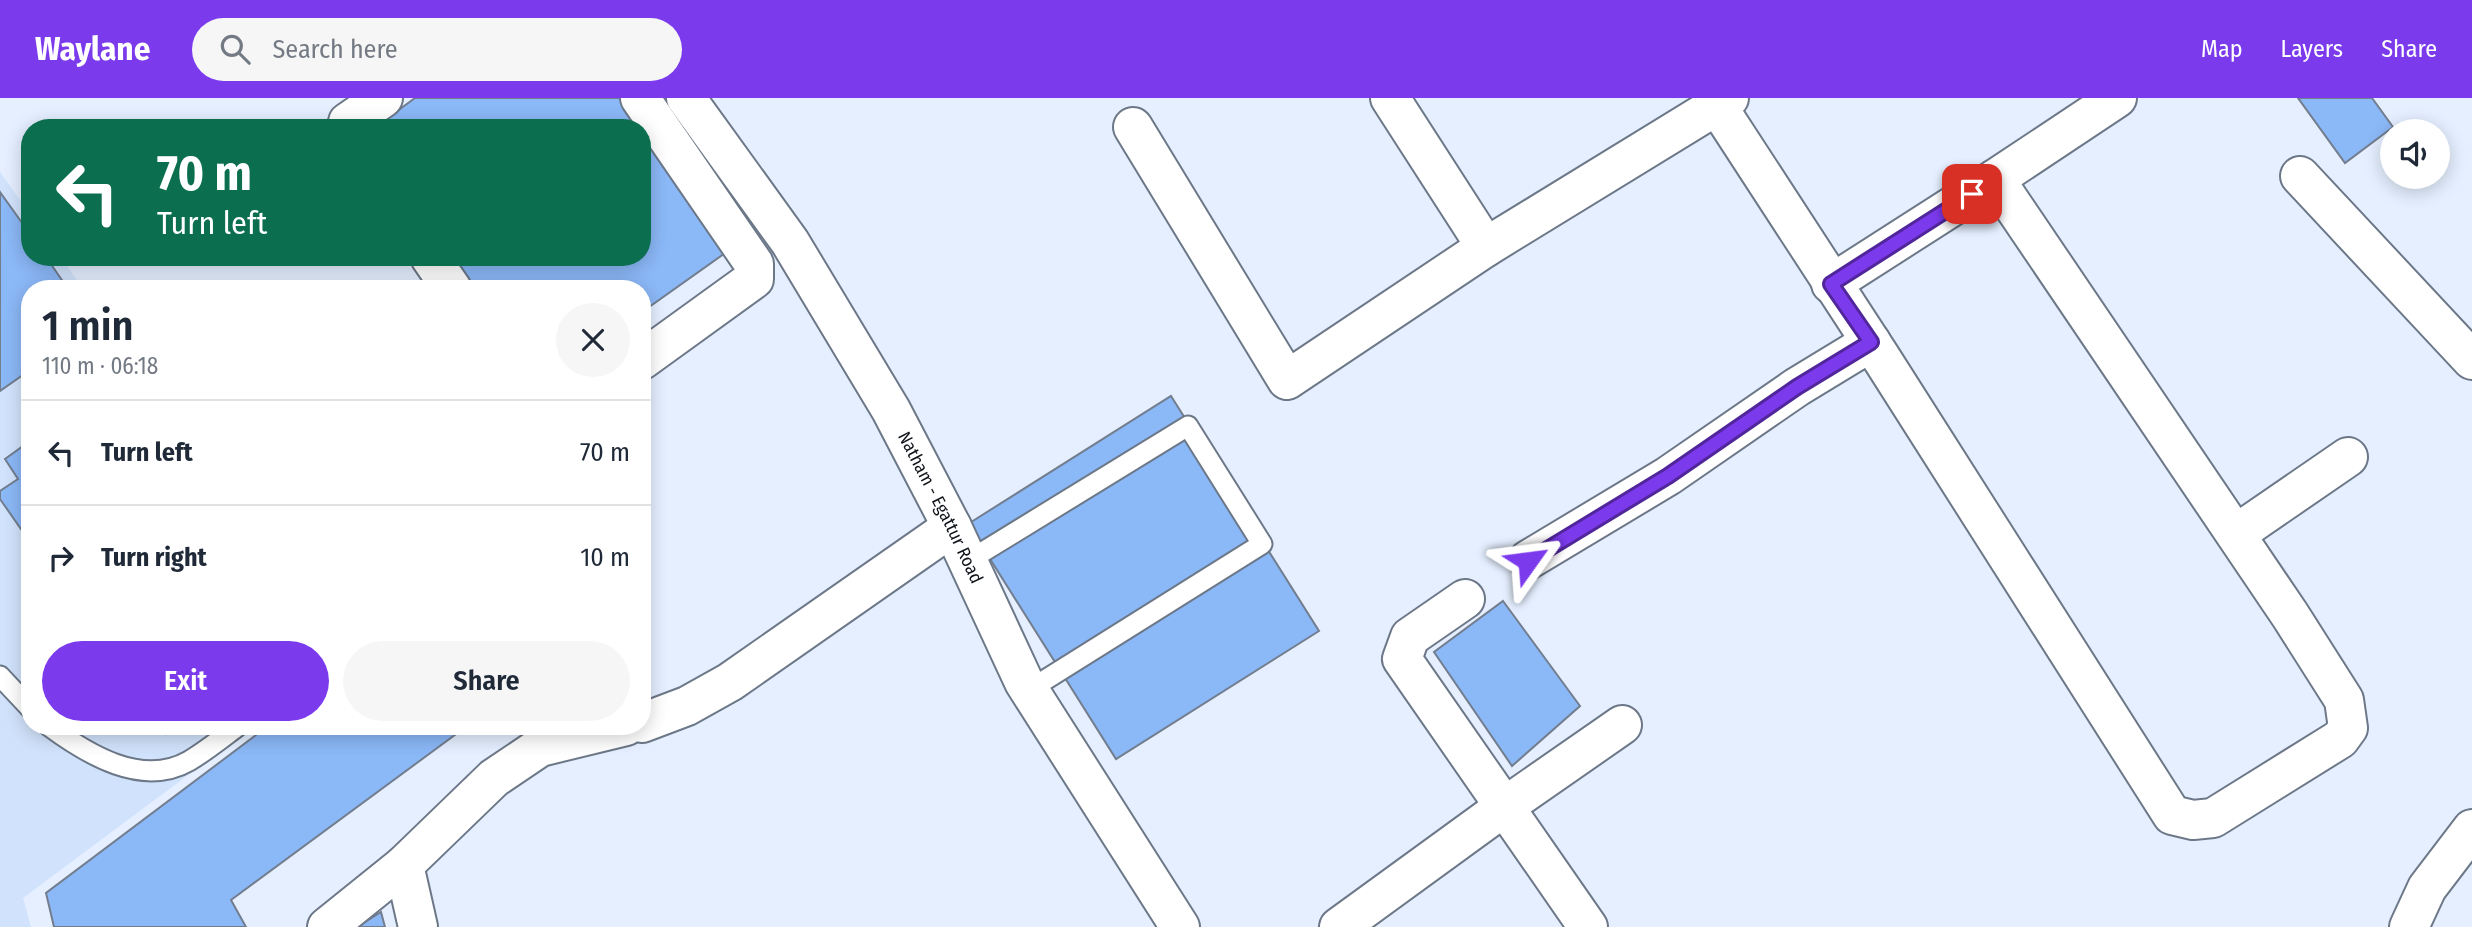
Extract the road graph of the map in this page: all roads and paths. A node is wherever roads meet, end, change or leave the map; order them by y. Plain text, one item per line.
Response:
1 (383, 98) edge
2 (640, 98) edge
3 (686, 98) edge
4 (1390, 98) edge
5 (2117, 98) edge
6 (1720, 101) edge
7 (352, 119) edge
8 (1133, 127) dead end
9 (2300, 176) dead end
10 (1995, 179) junction
11 (790, 242) junction
12 (1486, 247) junction
13 (754, 264) junction
14 (1831, 284) junction
15 (1871, 342) junction
16 (651, 353) edge
17 (2472, 360) edge
18 (2348, 457) dead end
19 (952, 527) junction
20 (2236, 534) junction
21 (968, 561) junction
22 (1528, 561) dead end
23 (1465, 599) dead end
24 (0, 676) edge
25 (1029, 690) junction
26 (21, 698) edge
27 (651, 720) edge
28 (1622, 725) dead end
29 (61, 735) edge
30 (226, 735) edge
31 (589, 735) edge
32 (1504, 807) junction
33 (2472, 829) edge
34 (404, 865) junction
35 (327, 927) edge
36 (418, 927) edge
37 (1180, 927) edge
38 (1339, 927) edge
39 (1588, 927) edge
40 (2409, 927) edge

1 - 7 street
2 - 13 street
3 - 11 street, Natham - Egattur Road
4 - 12 street
5 - 10 street
6 - 12 street
6 - 14 street
8 - 12 street
9 - 17 street
10 - 14 street
10 - 20 street
11 - 13 street
11 - 19 street, Natham - Egattur Road
13 - 16 street
14 - 15 street
15 - 20 street
15 - 22 street
18 - 20 street
19 - 21 street, Natham - Egattur Road
19 - 27 street
21 - 25 street, Natham - Egattur Road
21 - 25 lane
23 - 32 street
24 - 26 lane
25 - 37 street, Natham - Egattur Road
28 - 32 street
29 - 30 lane
31 - 34 street
32 - 38 street
32 - 39 street
33 - 40 street
34 - 35 street
34 - 36 street

